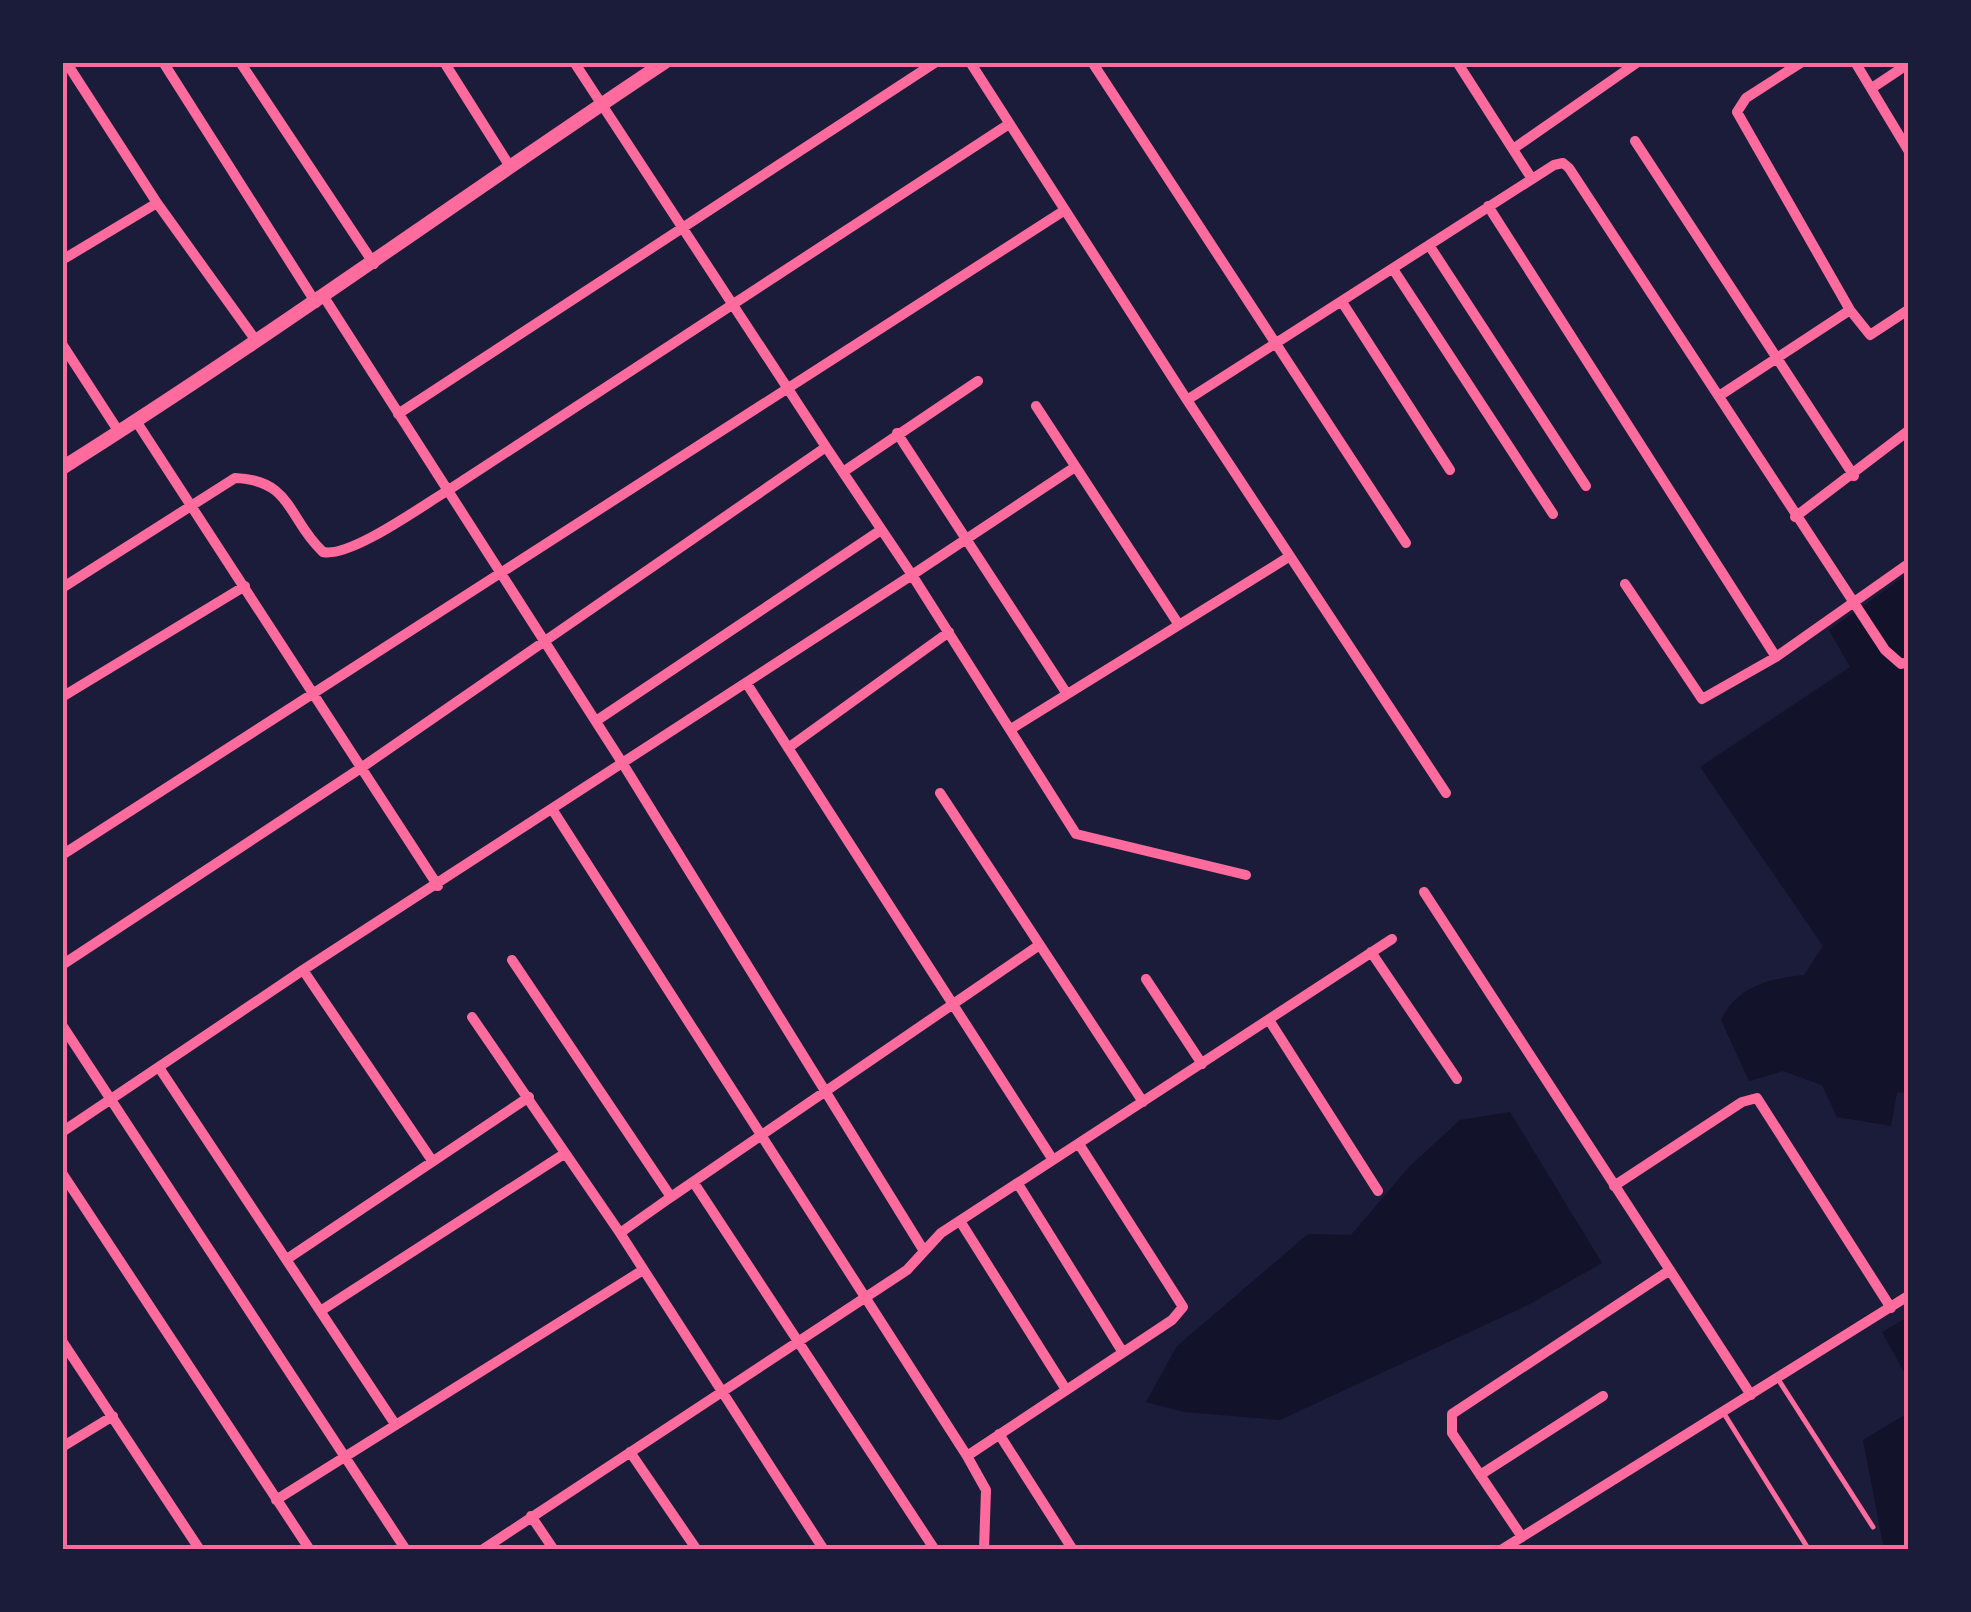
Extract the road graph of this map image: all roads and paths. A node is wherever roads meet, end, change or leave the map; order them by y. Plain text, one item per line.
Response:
1 (66, 62) edge
2 (163, 62) edge
3 (444, 62) edge
4 (574, 62) edge
5 (664, 62) edge
6 (936, 62) edge
7 (970, 62) edge
8 (1092, 62) edge
9 (1457, 62) edge
10 (1638, 62) edge
11 (1802, 62) edge
12 (1855, 62) edge
13 (1908, 64) edge
14 (246, 65) edge
15 (1872, 88) junction
16 (602, 104) junction
17 (1009, 124) junction
18 (1634, 141) dead end
19 (1513, 149) junction
20 (1908, 150) edge
21 (509, 166) junction
22 (1532, 179) junction
23 (157, 203) junction
24 (1488, 206) junction
25 (1065, 210) junction
26 (684, 228) junction
27 (1430, 245) junction
28 (62, 260) edge
29 (374, 264) junction
30 (1393, 269) junction
31 (320, 300) junction
32 (732, 302) junction
33 (1342, 302) junction
34 (1850, 310) junction
35 (1908, 310) edge
36 (256, 342) junction
37 (62, 344) edge
38 (1275, 346) junction
39 (1776, 359) junction
40 (978, 381) dead end
41 (788, 386) junction
42 (1719, 396) junction
43 (1187, 400) junction
44 (1036, 406) dead end
45 (398, 414) junction
46 (136, 421) junction
47 (1908, 431) edge
48 (119, 432) junction
49 (897, 434) junction
50 (826, 447) junction
51 (1075, 467) junction
52 (62, 468) edge
53 (1450, 470) dead end
54 (843, 472) junction
55 (1854, 476) junction
56 (1586, 486) dead end
57 (447, 491) junction
58 (193, 505) junction
59 (1552, 514) dead end
60 (1795, 517) junction
61 (882, 530) junction
62 (966, 537) junction
63 (1406, 543) dead end
64 (1287, 558) junction
65 (1908, 564) edge
66 (500, 574) junction
67 (912, 576) junction
68 (1625, 584) dead end
69 (245, 586) junction
70 (62, 588) edge
71 (1853, 604) junction
72 (1179, 626) junction
73 (950, 632) junction
74 (544, 642) junction
75 (1776, 657) junction
76 (1908, 662) edge
77 (748, 684) junction
78 (310, 692) junction
79 (1067, 694) junction
80 (62, 697) edge
81 (596, 722) junction
82 (1011, 728) junction
83 (788, 748) junction
84 (623, 764) junction
85 (361, 768) junction
86 (1446, 792) dead end
87 (940, 794) dead end
88 (552, 809) junction
89 (62, 855) edge
90 (1246, 875) dead end
91 (438, 886) junction
92 (1424, 892) dead end
93 (1392, 939) dead end
94 (1038, 946) junction
95 (1371, 952) junction
96 (512, 960) dead end
97 (62, 965) edge
98 (303, 970) junction
99 (1146, 979) dead end
100 (952, 1002) junction
101 (472, 1018) dead end
102 (1268, 1020) junction
103 (62, 1026) edge
104 (1202, 1064) junction
105 (160, 1069) junction
106 (1457, 1080) dead end
107 (822, 1091) junction
108 (529, 1097) junction
109 (111, 1101) junction
110 (1143, 1102) junction
111 (62, 1132) edge
112 (762, 1135) junction
113 (1078, 1144) junction
114 (564, 1154) junction
115 (431, 1159) junction
116 (1053, 1160) junction
117 (62, 1174) edge
118 (694, 1182) junction
119 (1018, 1184) junction
120 (1614, 1186) junction
121 (1378, 1191) dead end
122 (672, 1197) junction
123 (960, 1222) junction
124 (620, 1233) junction
125 (924, 1251) junction
126 (288, 1259) junction
127 (643, 1270) junction
128 (1670, 1270) junction
129 (1908, 1296) edge
130 (864, 1298) junction
131 (1891, 1308) junction
132 (322, 1310) junction
133 (62, 1341) edge
134 (799, 1341) junction
135 (1122, 1351) junction
136 (1778, 1379) junction
137 (1065, 1388) junction
138 (722, 1391) junction
139 (1751, 1395) junction
140 (1603, 1396) dead end
141 (1723, 1412) junction
142 (113, 1416) junction
143 (395, 1424) junction
144 (998, 1434) junction
145 (62, 1447) edge
146 (630, 1452) junction
147 (967, 1456) junction
148 (344, 1458) junction
149 (1480, 1475) junction
150 (276, 1500) junction
151 (532, 1516) junction
152 (1873, 1527) dead end
153 (1522, 1537) junction
154 (1507, 1548) edge
155 (200, 1550) edge
156 (310, 1550) edge
157 (406, 1550) edge
158 (482, 1550) edge
159 (554, 1550) edge
160 (697, 1550) edge
161 (824, 1550) edge
162 (934, 1550) edge
163 (984, 1550) edge
164 (1074, 1550) edge
165 (1809, 1550) edge

1 - 23 street
2 - 31 street
3 - 21 street
4 - 16 street
5 - 16 street
6 - 26 street
7 - 17 street
8 - 38 street
9 - 19 street
10 - 19 street
11 - 34 street
12 - 15 street
13 - 15 street
14 - 29 street
15 - 20 street
16 - 21 street
16 - 26 street
17 - 25 street
17 - 32 street
18 - 39 street
19 - 22 street
21 - 29 street
22 - 24 street
22 - 42 street
23 - 28 street
23 - 36 street
24 - 27 street
24 - 75 street
25 - 41 street
25 - 43 street
26 - 32 street
26 - 45 street
27 - 30 street
27 - 56 street
29 - 31 street
30 - 33 street
30 - 59 street
31 - 36 street
31 - 45 street
32 - 41 street
32 - 57 street
33 - 38 street
33 - 53 street
34 - 35 street
34 - 39 street
36 - 46 street
37 - 48 street
38 - 43 street
38 - 63 street
39 - 42 street
39 - 55 street
40 - 49 street
41 - 50 street
41 - 66 street
42 - 60 street
43 - 64 street
44 - 51 street
45 - 57 street
46 - 48 street
46 - 58 street
47 - 55 street
48 - 52 street
49 - 54 street
49 - 62 street
50 - 54 street
50 - 74 street
51 - 62 street
51 - 72 street
54 - 61 street
55 - 60 street
57 - 58 street
57 - 66 street
58 - 69 street
58 - 70 street
60 - 71 street
61 - 67 street
61 - 81 street
62 - 67 street
62 - 79 street
64 - 72 street
64 - 86 street
65 - 71 street
66 - 74 street
66 - 78 street
67 - 73 street
67 - 77 street
68 - 75 street
69 - 78 street
69 - 80 street
71 - 75 street
71 - 76 street
72 - 79 street
73 - 82 street
73 - 83 street
74 - 81 street
74 - 85 street
77 - 83 street
77 - 84 street
78 - 85 street
78 - 89 street
79 - 82 street
81 - 84 street
82 - 90 street
83 - 100 street
84 - 88 street
84 - 107 street
85 - 91 street
85 - 97 street
87 - 94 street
88 - 91 street
88 - 112 street
91 - 98 street
92 - 120 street
93 - 95 street
94 - 100 street
94 - 110 street
95 - 102 street
95 - 106 street
96 - 122 street
98 - 105 street
98 - 115 street
99 - 104 street
100 - 107 street
100 - 116 street
101 - 108 street
102 - 104 street
102 - 121 street
103 - 109 street
104 - 110 street
105 - 109 street
105 - 126 street
107 - 112 street
107 - 125 street
108 - 114 street
108 - 115 street
109 - 111 street
109 - 148 street
110 - 113 street
112 - 118 street
112 - 130 street
113 - 116 street
113 - 135 street
114 - 124 street
114 - 132 street
115 - 126 street
116 - 119 street
117 - 150 street
118 - 122 street
118 - 134 street
119 - 123 street
119 - 135 street
120 - 128 street
120 - 131 street
122 - 124 street
123 - 125 street
123 - 137 street
124 - 127 street
125 - 130 street
126 - 132 street
127 - 138 street
127 - 143 street
128 - 139 street
128 - 149 street
129 - 131 street
130 - 134 street
130 - 147 street
131 - 136 street
132 - 143 street
133 - 142 street
134 - 138 street
134 - 162 street
135 - 137 street
136 - 139 street
136 - 152 lane
137 - 144 street
138 - 146 street
138 - 161 street
139 - 141 street
140 - 149 street
141 - 153 street
141 - 165 lane
142 - 145 street
142 - 155 street
143 - 148 street
144 - 147 street
144 - 164 street
146 - 151 street
146 - 160 street
147 - 163 street
148 - 150 street
148 - 157 street
149 - 153 street
150 - 156 street
151 - 158 street
151 - 159 street
153 - 154 street

